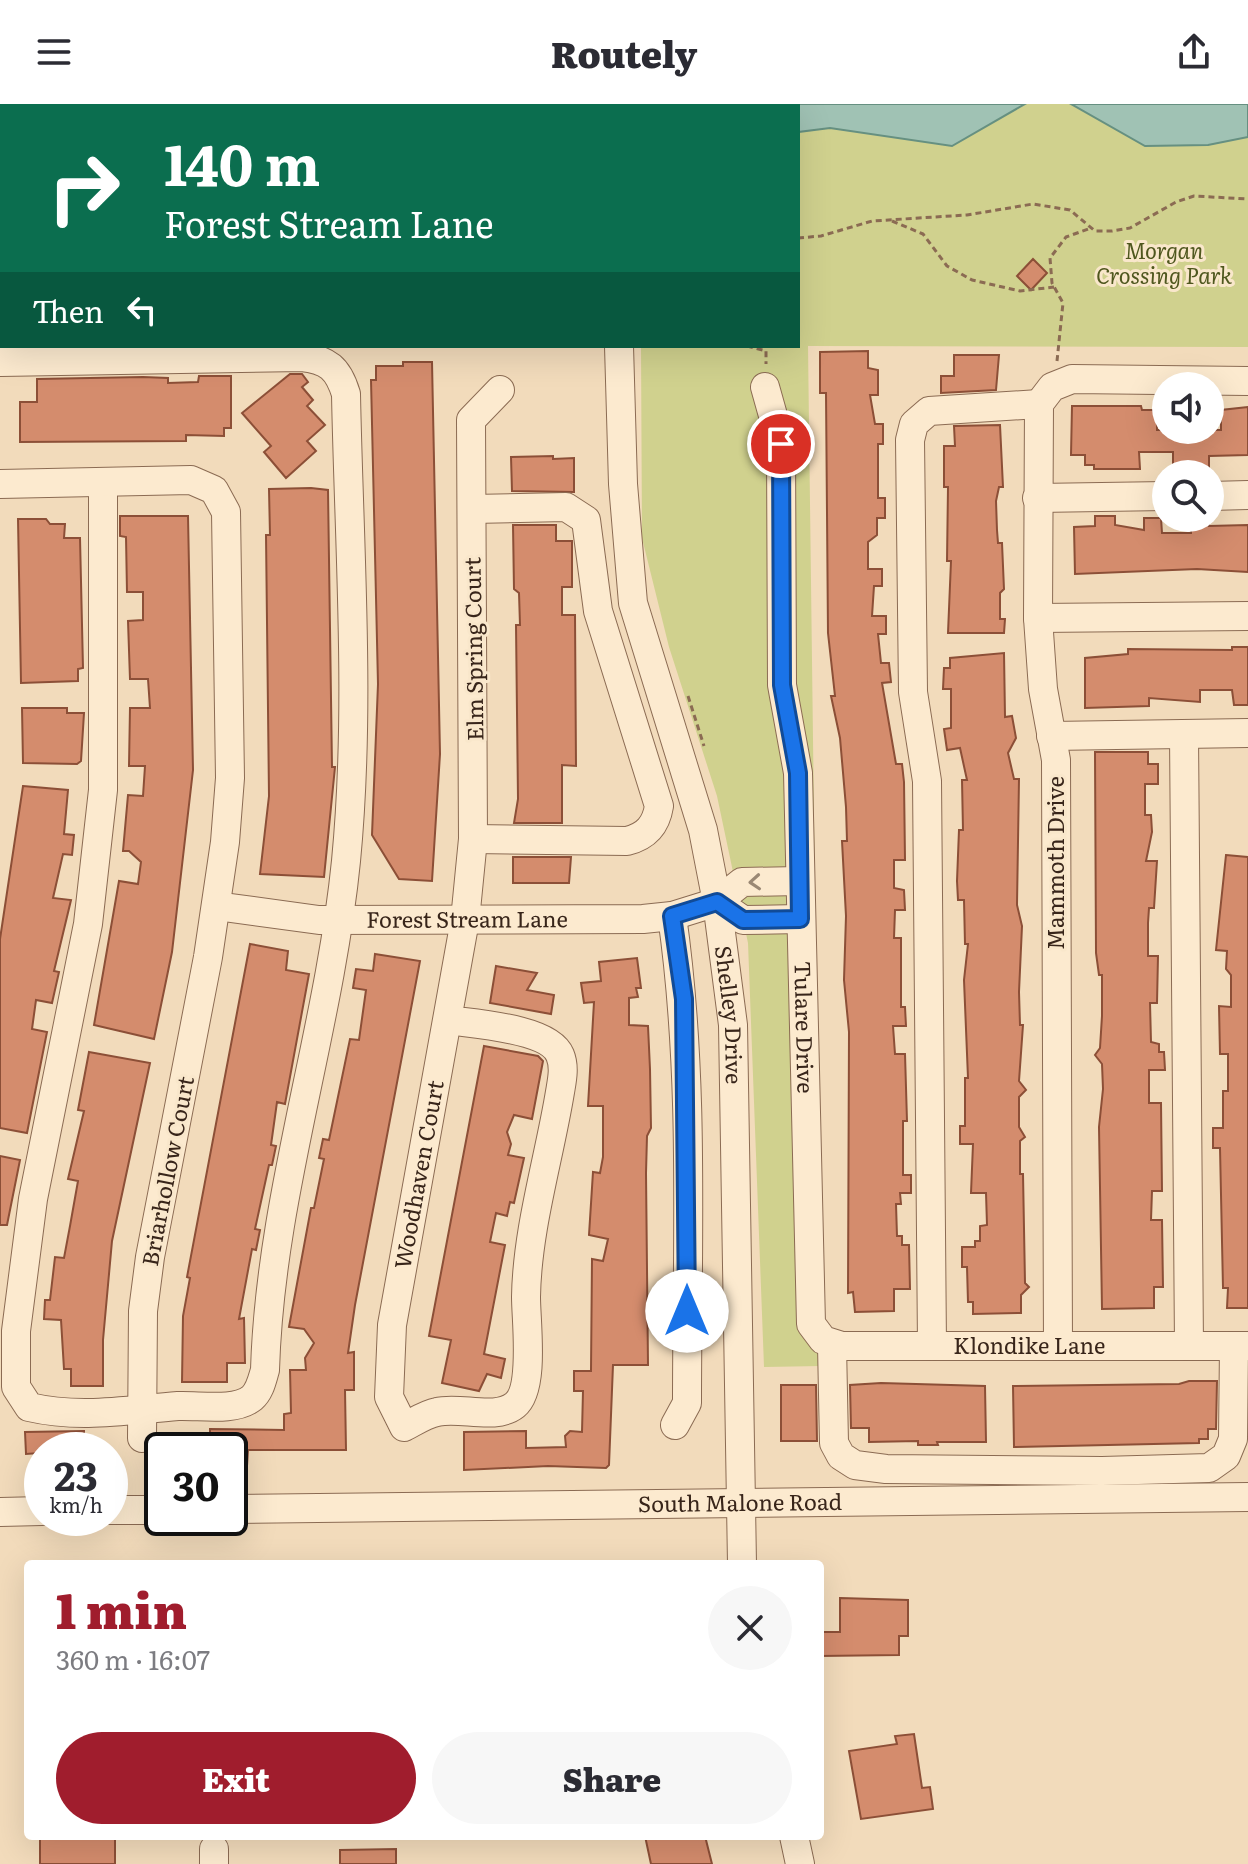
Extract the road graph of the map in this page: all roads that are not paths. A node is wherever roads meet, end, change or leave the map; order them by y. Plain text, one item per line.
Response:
1 (619, 348) edge
2 (0, 362) edge
3 (1248, 381) edge
4 (765, 387) road end
5 (500, 390) dead end
6 (1049, 392) junction
7 (103, 482) junction
8 (0, 484) edge
9 (1248, 495) edge
10 (1152, 496) edge
11 (1224, 496) edge
12 (1037, 498) junction
13 (472, 509) junction
14 (1248, 616) edge
15 (1038, 618) junction
16 (1248, 733) edge
17 (1184, 734) junction
18 (1051, 736) junction
19 (473, 839) junction
20 (799, 881) junction
21 (717, 902) junction
22 (216, 906) junction
23 (672, 916) junction
24 (800, 919) junction
25 (338, 920) junction
26 (465, 920) junction
27 (448, 1020) junction
28 (824, 1339) junction
29 (932, 1346) junction
30 (1058, 1346) junction
31 (1189, 1346) junction
32 (1241, 1346) edge
33 (142, 1425) junction
34 (675, 1425) dead end
35 (1248, 1497) edge
36 (739, 1503) junction
37 (248, 1509) edge
38 (24, 1511) edge
39 (0, 1512) edge
40 (742, 1560) edge
41 (795, 1840) edge
42 (800, 1864) edge

1 - 21 street, Shelley Drive
2 - 25 street
3 - 6 street
4 - 20 street, Tulare Drive
5 - 13 street, Elm Spring Court
6 - 12 street, Mammoth Drive
6 - 29 street
7 - 8 street
7 - 22 street, Briarhollow Court
7 - 33 street
9 - 11 street
10 - 12 street
12 - 15 street, Mammoth Drive
13 - 19 street, Elm Spring Court
13 - 19 street
14 - 15 street
15 - 18 street, Mammoth Drive
16 - 17 street
17 - 18 street
17 - 31 street
18 - 30 street, Mammoth Drive
19 - 26 street, Elm Spring Court
20 -> 21 street, Forest Stream Lane
20 - 24 street, Tulare Drive
21 - 23 street, Forest Stream Lane
21 - 24 street
21 - 36 street, Shelley Drive
22 - 25 street, Forest Stream Lane
22 - 33 street, Briarhollow Court
23 - 26 street, Forest Stream Lane
23 - 34 street
24 - 28 street, Tulare Drive
25 - 26 street, Forest Stream Lane
25 - 33 street
26 - 27 street, Woodhaven Court
27 - 27 street, Woodhaven Court
28 - 29 street, Klondike Lane
28 - 32 street, Tulare Drive
29 - 30 street, Klondike Lane
30 - 31 street, Klondike Lane
31 - 32 street, Klondike Lane
35 - 36 street, South Malone Road
36 - 37 street, South Malone Road
36 - 40 street, Shelley Drive
38 - 39 street
41 - 42 street

